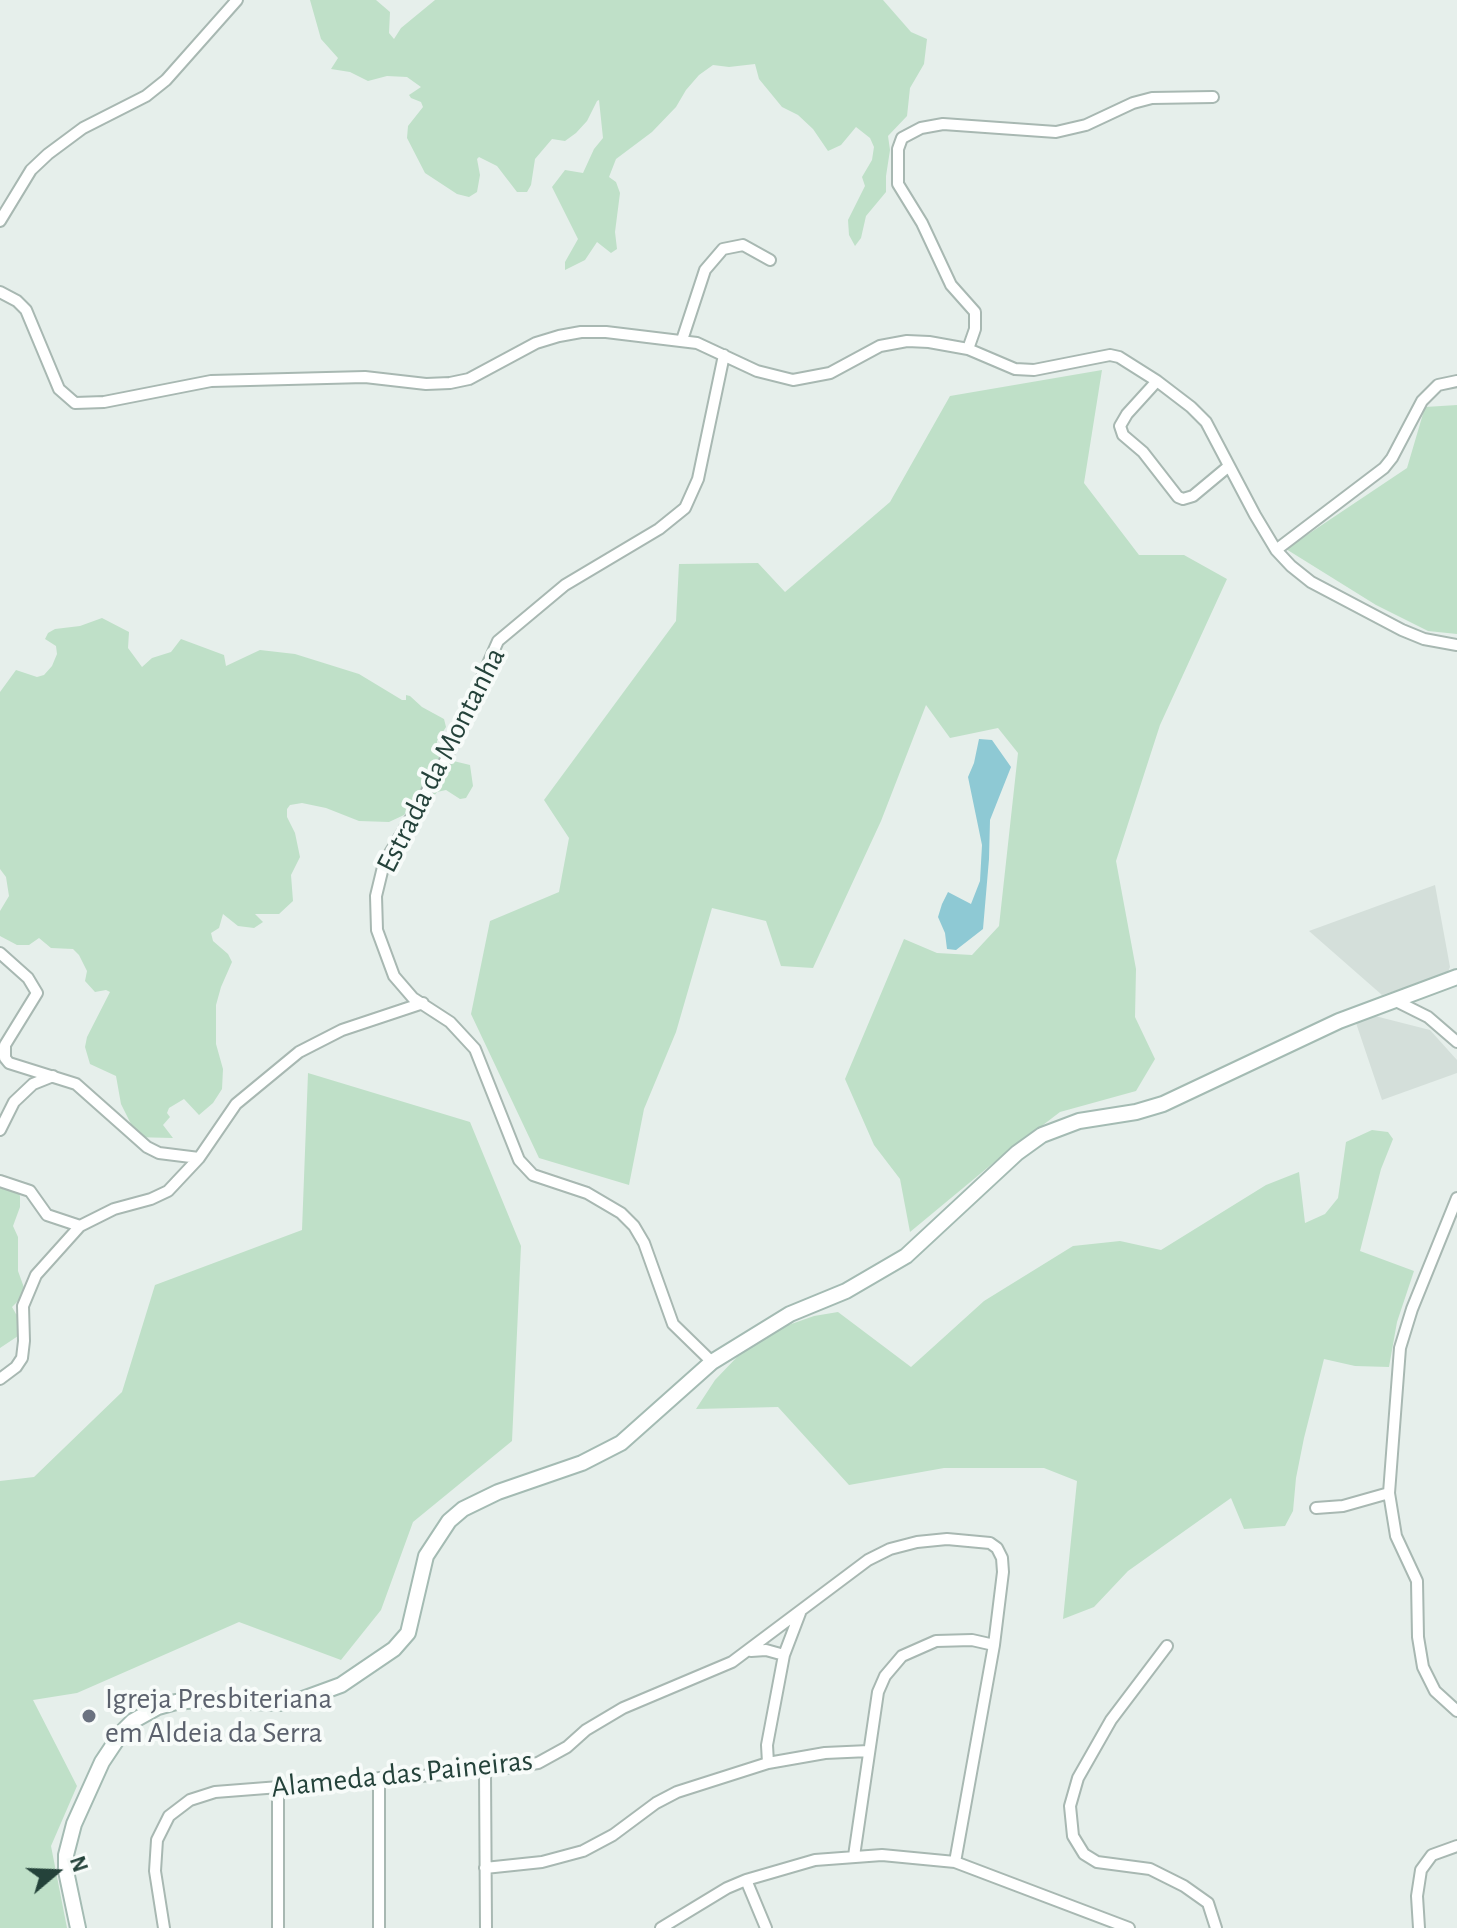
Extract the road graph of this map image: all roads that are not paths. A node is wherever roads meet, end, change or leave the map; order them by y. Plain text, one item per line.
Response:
1 (237, 0) edge
2 (1213, 97) dead end
3 (0, 221) edge
4 (770, 260) dead end
5 (0, 292) edge
6 (682, 340) junction
7 (968, 349) junction
8 (724, 355) junction
9 (1157, 381) junction
10 (1457, 381) edge
11 (1229, 466) junction
12 (1276, 550) junction
13 (1457, 645) edge
14 (0, 953) edge
15 (1457, 977) edge
16 (1394, 1000) junction
17 (423, 1003) junction
18 (1457, 1042) edge
19 (55, 1076) junction
20 (0, 1130) edge
21 (199, 1158) junction
22 (0, 1181) edge
23 (1457, 1198) edge
24 (80, 1226) junction
25 (712, 1362) junction
26 (0, 1379) edge
27 (1389, 1493) junction
28 (1316, 1508) dead end
29 (800, 1613) junction
30 (778, 1630) junction
31 (790, 1638) junction
32 (994, 1645) junction
33 (1167, 1646) dead end
34 (751, 1651) junction
35 (784, 1655) junction
36 (1457, 1711) edge
37 (869, 1751) junction
38 (768, 1763) junction
39 (485, 1771) junction
40 (379, 1778) junction
41 (278, 1787) junction
42 (1457, 1846) edge
43 (854, 1856) junction
44 (955, 1862) junction
45 (485, 1868) junction
46 (746, 1880) junction
47 (78, 1928) edge
48 (164, 1928) edge
49 (278, 1928) edge
50 (379, 1928) edge
51 (486, 1928) edge
52 (661, 1928) edge
53 (766, 1928) edge
54 (1129, 1928) edge
55 (1216, 1928) edge
56 (1419, 1928) edge

1 - 3 street
2 - 7 street
4 - 6 street
5 - 6 street
6 - 8 street
7 - 8 street
7 - 9 street
8 - 17 street, Estrada da Montanha
9 - 11 street
9 - 11 street
10 - 12 street
11 - 12 street
12 - 13 street
14 - 19 street
15 - 16 street
16 - 18 street
16 - 25 street
17 - 21 street
17 - 25 street, Estrada da Montanha
19 - 20 street
19 - 21 street
21 - 24 street
22 - 24 street
23 - 27 street
24 - 26 street
25 - 47 street
27 - 28 street
27 - 36 street
29 - 30 street, Alameda das Paineiras
29 - 31 street
29 - 32 street, Alameda das Paineiras
30 - 31 street
30 - 34 street, Alameda das Paineiras
31 - 35 street
32 - 37 street
32 - 44 street, Alameda das Paineiras
33 - 55 street
34 - 35 street
34 - 39 street, Alameda das Paineiras
35 - 38 street
37 - 38 street
37 - 43 street
38 - 45 street
39 - 40 street, Alameda das Paineiras
39 - 45 street
40 - 41 street, Alameda das Paineiras
40 - 50 street
41 - 48 street, Alameda das Paineiras
41 - 49 street
42 - 56 street
43 - 44 street
43 - 46 street
44 - 54 street
45 - 51 street
46 - 52 street
46 - 53 street

